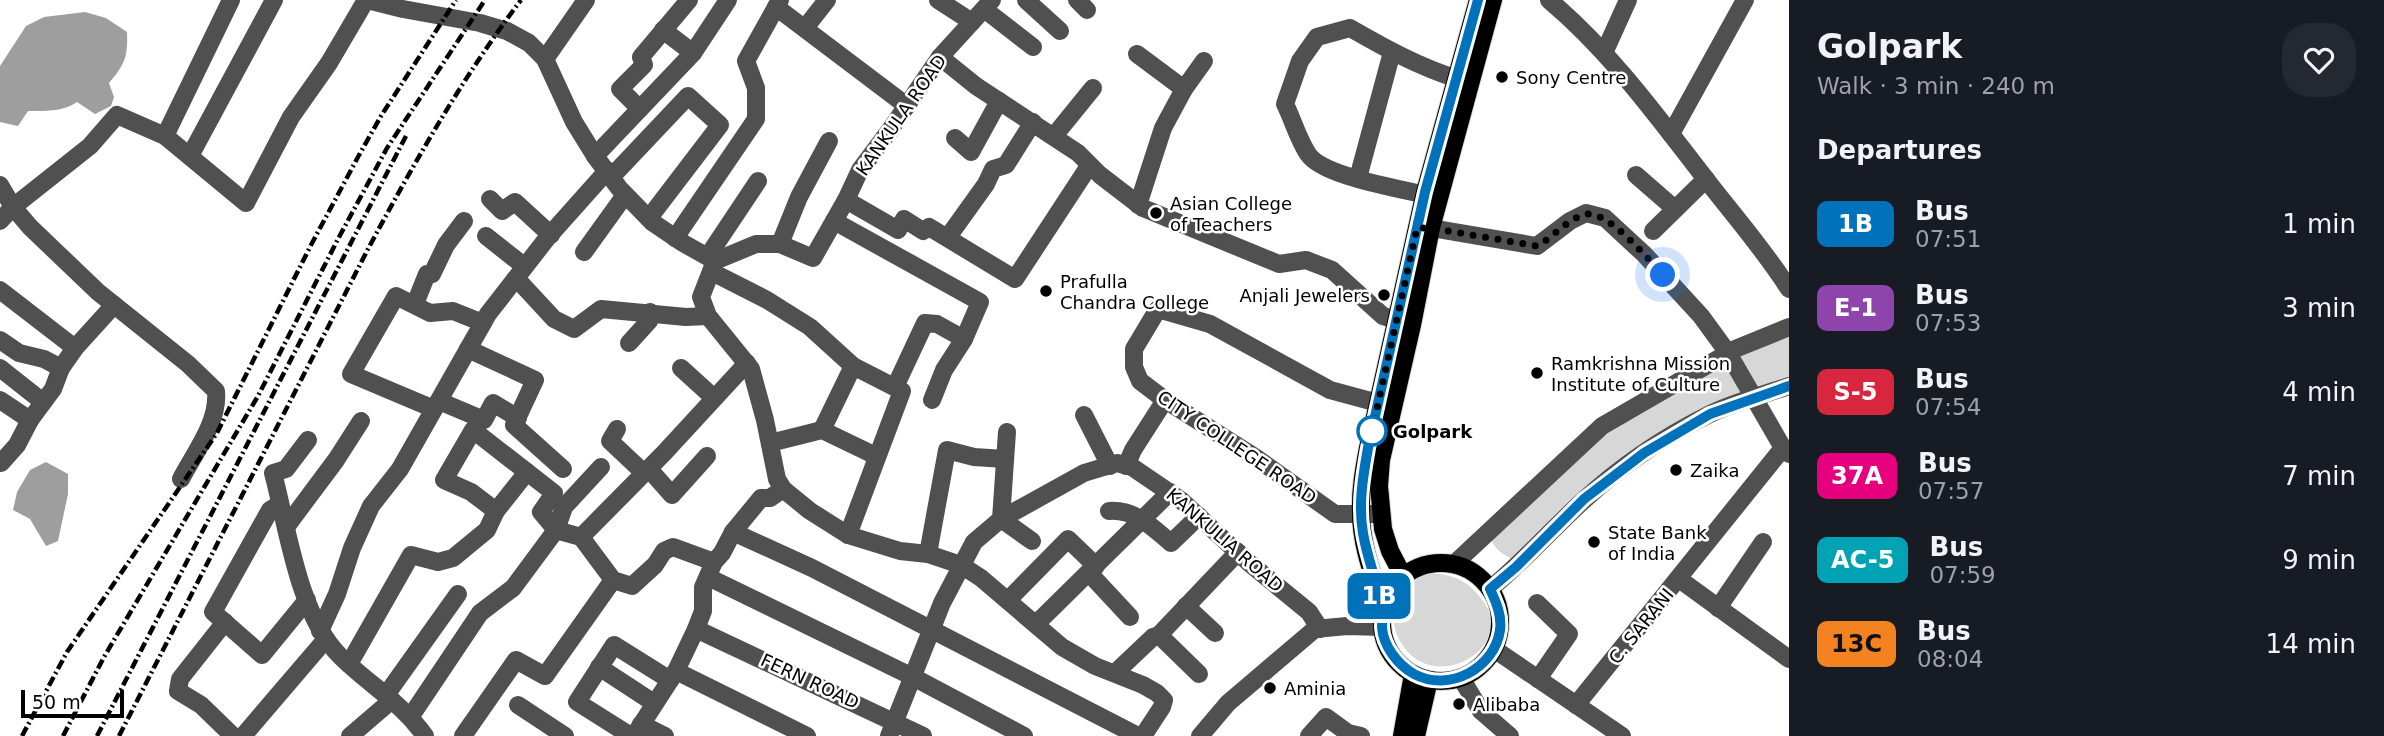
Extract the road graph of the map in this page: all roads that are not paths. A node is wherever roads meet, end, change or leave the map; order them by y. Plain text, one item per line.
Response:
1 (231, 0) edge
2 (274, 0) edge
3 (367, 0) edge
4 (586, 0) edge
5 (689, 0) edge
6 (728, 0) edge
7 (827, 0) edge
8 (939, 0) edge
9 (1026, 0) edge
10 (1478, 0) edge
11 (1493, 0) edge
12 (1549, 0) edge
13 (1628, 0) edge
14 (1745, 0) edge
15 (778, 3) edge
16 (433, 7) edge
17 (982, 10) edge
18 (805, 28) junction
19 (663, 30) junction
20 (1060, 31) dead end
21 (1032, 47) dead end
22 (1392, 52) junction
23 (1604, 52) junction
24 (693, 53) junction
25 (1137, 54) dead end
26 (940, 58) junction
27 (545, 60) junction
28 (1204, 61) dead end
29 (1458, 79) junction
30 (1093, 88) dead end
31 (1184, 89) junction
32 (999, 101) junction
33 (907, 106) junction
34 (640, 109) junction
35 (1033, 122) junction
36 (1671, 134) junction
37 (165, 136) junction
38 (1054, 136) junction
39 (955, 138) dead end
40 (829, 141) dead end
41 (190, 156) junction
42 (595, 156) junction
43 (1089, 166) junction
44 (606, 172) junction
45 (1636, 175) dead end
46 (1359, 178) junction
47 (1706, 179) junction
48 (758, 181) dead end
49 (0, 186) edge
50 (625, 195) junction
51 (1425, 195) junction
52 (490, 200) dead end
53 (846, 200) junction
54 (1139, 205) junction
55 (13, 206) junction
56 (1675, 209) junction
57 (649, 218) junction
58 (0, 221) edge
59 (464, 221) dead end
60 (834, 221) junction
61 (1424, 228) junction
62 (1653, 231) dead end
63 (551, 235) junction
64 (486, 236) dead end
65 (948, 237) junction
66 (675, 238) junction
67 (780, 244) junction
68 (584, 253) dead end
69 (711, 263) junction
70 (520, 272) junction
71 (1789, 289) edge
72 (0, 290) edge
73 (114, 304) junction
74 (415, 304) junction
75 (650, 312) junction
76 (708, 316) junction
77 (1397, 320) junction
78 (483, 323) junction
79 (1789, 327) edge
80 (964, 339) junction
81 (0, 340) edge
82 (629, 343) dead end
83 (75, 348) junction
84 (468, 349) junction
85 (1728, 353) junction
86 (747, 363) junction
87 (853, 366) junction
88 (0, 368) edge
89 (61, 368) junction
90 (681, 368) dead end
91 (1789, 386) edge
92 (895, 387) junction
93 (714, 398) junction
94 (1755, 398) junction
95 (0, 400) edge
96 (932, 400) dead end
97 (1165, 400) junction
98 (43, 402) junction
99 (1378, 403) junction
100 (437, 405) junction
101 (1084, 415) dead end
102 (518, 418) junction
103 (30, 420) junction
104 (361, 421) dead end
105 (618, 429) dead end
106 (822, 430) junction
107 (1007, 432) dead end
108 (308, 440) dead end
109 (770, 443) junction
110 (1786, 451) edge
111 (707, 456) dead end
112 (876, 456) junction
113 (1005, 459) junction
114 (0, 463) edge
115 (1118, 466) junction
116 (601, 467) dead end
117 (563, 469) dead end
118 (647, 471) junction
119 (527, 472) junction
120 (181, 479) dead end
121 (783, 489) junction
122 (1170, 492) junction
123 (280, 503) junction
124 (496, 511) junction
125 (1109, 511) dead end
126 (1360, 514) junction
127 (1380, 514) junction
128 (1199, 516) junction
129 (1001, 519) junction
130 (1142, 519) junction
131 (286, 527) junction
132 (556, 530) junction
133 (733, 532) junction
134 (848, 535) junction
135 (581, 537) junction
136 (1032, 541) dead end
137 (1763, 542) dead end
138 (1238, 552) junction
139 (928, 554) junction
140 (1454, 564) junction
141 (961, 565) junction
142 (1092, 569) junction
143 (711, 570) junction
144 (1403, 576) junction
145 (1679, 579) junction
146 (613, 580) junction
147 (1490, 589) junction
148 (458, 594) dead end
149 (307, 600) junction
150 (1008, 600) junction
151 (1537, 603) dead end
152 (1186, 606) junction
153 (1383, 608) junction
154 (1718, 608) junction
155 (1130, 617) dead end
156 (225, 622) junction
157 (1036, 624) junction
158 (1382, 627) junction
159 (696, 629) junction
160 (932, 629) junction
161 (1320, 629) junction
162 (1216, 633) dead end
163 (323, 635) junction
164 (1159, 635) junction
165 (1494, 649) junction
166 (1789, 659) edge
167 (349, 664) junction
168 (599, 667) junction
169 (1115, 673) junction
170 (1199, 674) dead end
171 (673, 676) junction
172 (913, 677) junction
173 (1421, 677) junction
174 (1461, 678) junction
175 (1538, 679) junction
176 (389, 697) junction
177 (654, 703) junction
178 (518, 705) dead end
179 (1576, 705) junction
180 (415, 729) edge
181 (892, 729) edge
182 (635, 732) edge
183 (233, 736) edge
184 (243, 736) edge
185 (350, 736) edge
186 (463, 736) edge
187 (565, 736) edge
188 (665, 736) edge
189 (807, 736) edge
190 (923, 736) edge
191 (1024, 736) edge
192 (1141, 736) edge
193 (1200, 736) edge
194 (1310, 736) edge
195 (1361, 736) edge
196 (1402, 736) edge
197 (1416, 736) edge
198 (1510, 736) edge
199 (1622, 736) edge

1 - 37 street
2 - 41 street
3 - 16 street
3 - 41 street
4 - 27 street
5 - 19 street
6 - 24 street
7 - 18 street
8 - 17 street
9 - 20 street
10 - 29 main road
11 - 61 main road
12 - 23 street
13 - 23 street
14 - 36 street
15 - 18 street
15 - 66 street
16 - 27 street
17 - 21 street
17 - 26 street, KANKULA ROAD
18 - 33 street
19 - 24 street
19 - 34 street
22 - 29 street
22 - 46 street
22 - 46 street
23 - 36 street
24 - 34 street
25 - 31 street
26 - 32 street
26 - 33 street, KANKULA ROAD
27 - 42 street
28 - 31 street
29 - 51 main road
30 - 38 street
31 - 54 street
32 - 35 street
32 - 39 street
33 - 53 street, KANKULA ROAD
34 - 42 street
35 - 38 street
35 - 65 street
36 - 47 street
37 - 41 street
37 - 55 street
38 - 43 street
40 - 67 street
42 - 44 street
43 - 54 street
43 - 65 street
44 - 50 street
44 - 57 street
44 - 63 street
45 - 56 street
46 - 51 street
47 - 56 street
47 - 71 street
48 - 69 street
49 - 55 street
50 - 57 street
50 - 68 street
51 - 61 main road
52 - 63 street
53 - 60 street, KANKULA ROAD
53 - 65 street
54 - 77 street
55 - 58 street
55 - 73 street
56 - 62 street
57 - 66 street
59 - 74 street
60 - 67 street, KANKULA ROAD
60 - 80 street
61 - 77 main road
61 - 85 street
61 - 127 main road
63 - 70 street
64 - 70 street
66 - 69 street
67 - 69 street
69 - 76 street
69 - 87 street
70 - 75 street
70 - 78 street
72 - 83 street
73 - 83 street
73 - 120 street
74 - 78 street
74 - 100 street
75 - 76 street
75 - 82 street
76 - 86 street
77 - 99 main road
78 - 84 street
79 - 85 street
80 - 92 street
80 - 96 street
81 - 89 street
83 - 89 street
84 - 100 street
84 - 102 street
85 - 94 street
85 - 140 street
86 - 93 street
86 - 109 street
87 - 92 street
87 - 106 street
88 - 98 street
89 - 98 street
90 - 93 street
91 - 94 street
92 - 112 street
93 - 118 street
94 - 110 street
94 - 147 street
95 - 103 street
97 - 99 street, CITY COLLEGE ROAD
97 - 115 street
97 - 126 street, CITY COLLEGE ROAD
98 - 103 street
99 - 126 main road
100 - 102 street
100 - 163 street
101 - 115 street
102 - 117 street
103 - 114 street
104 - 131 street
105 - 118 street
106 - 109 street
106 - 112 street
107 - 113 street
108 - 123 street
109 - 121 street
110 - 145 street, C. SARANI
111 - 118 street
112 - 134 street
113 - 129 street
113 - 139 street
115 - 122 street, KANKULIA ROAD
115 - 129 street
116 - 132 street
118 - 135 street
119 - 124 street
119 - 124 street
119 - 132 street
121 - 133 street
121 - 134 street
122 - 128 street, KANKULIA ROAD
122 - 130 street
123 - 131 street
123 - 156 street
124 - 167 street
125 - 130 street
126 - 127 street, CITY COLLEGE ROAD
126 - 153 main road
127 - 144 main road
128 - 130 street
128 - 138 street, KANKULIA ROAD
129 - 136 street
129 - 141 street
130 - 142 street
131 - 149 street
132 - 135 street
132 - 180 street
133 - 143 street
133 - 160 street
134 - 139 street
135 - 146 street
137 - 154 street
138 - 152 street
138 - 161 street, KANKULIA ROAD
139 - 141 street
140 - 144 main road
140 - 147 main road
141 - 150 street
141 - 160 street
142 - 150 street
142 - 155 street
142 - 157 street
143 - 146 street
143 - 159 street
143 - 172 street
144 - 153 main road
145 - 154 street
145 - 179 street, C. SARANI
146 - 186 street
147 - 165 main road
148 - 176 street
149 - 156 street
149 - 163 street
150 - 157 street
151 - 175 street
152 - 162 street
152 - 164 street
153 - 158 main road
154 - 166 street
156 - 183 street
157 - 169 street
158 - 161 street
158 - 173 main road
159 - 171 street
159 - 181 street, FERN ROAD
160 - 172 street
160 - 192 street
161 - 193 street
163 - 167 street
163 - 184 street
164 - 169 street
164 - 170 street
165 - 174 main road
165 - 175 street
167 - 176 street
168 - 171 street
168 - 177 street
168 - 182 street
169 - 192 street
171 - 177 street
171 - 189 street
172 - 181 street
172 - 191 street
173 - 174 main road
173 - 196 main road
173 - 197 main road
174 - 198 street
175 - 179 street
176 - 180 street
176 - 185 street
177 - 182 street
178 - 187 street
179 - 199 street
181 - 190 street, FERN ROAD
182 - 188 street
194 - 195 street

